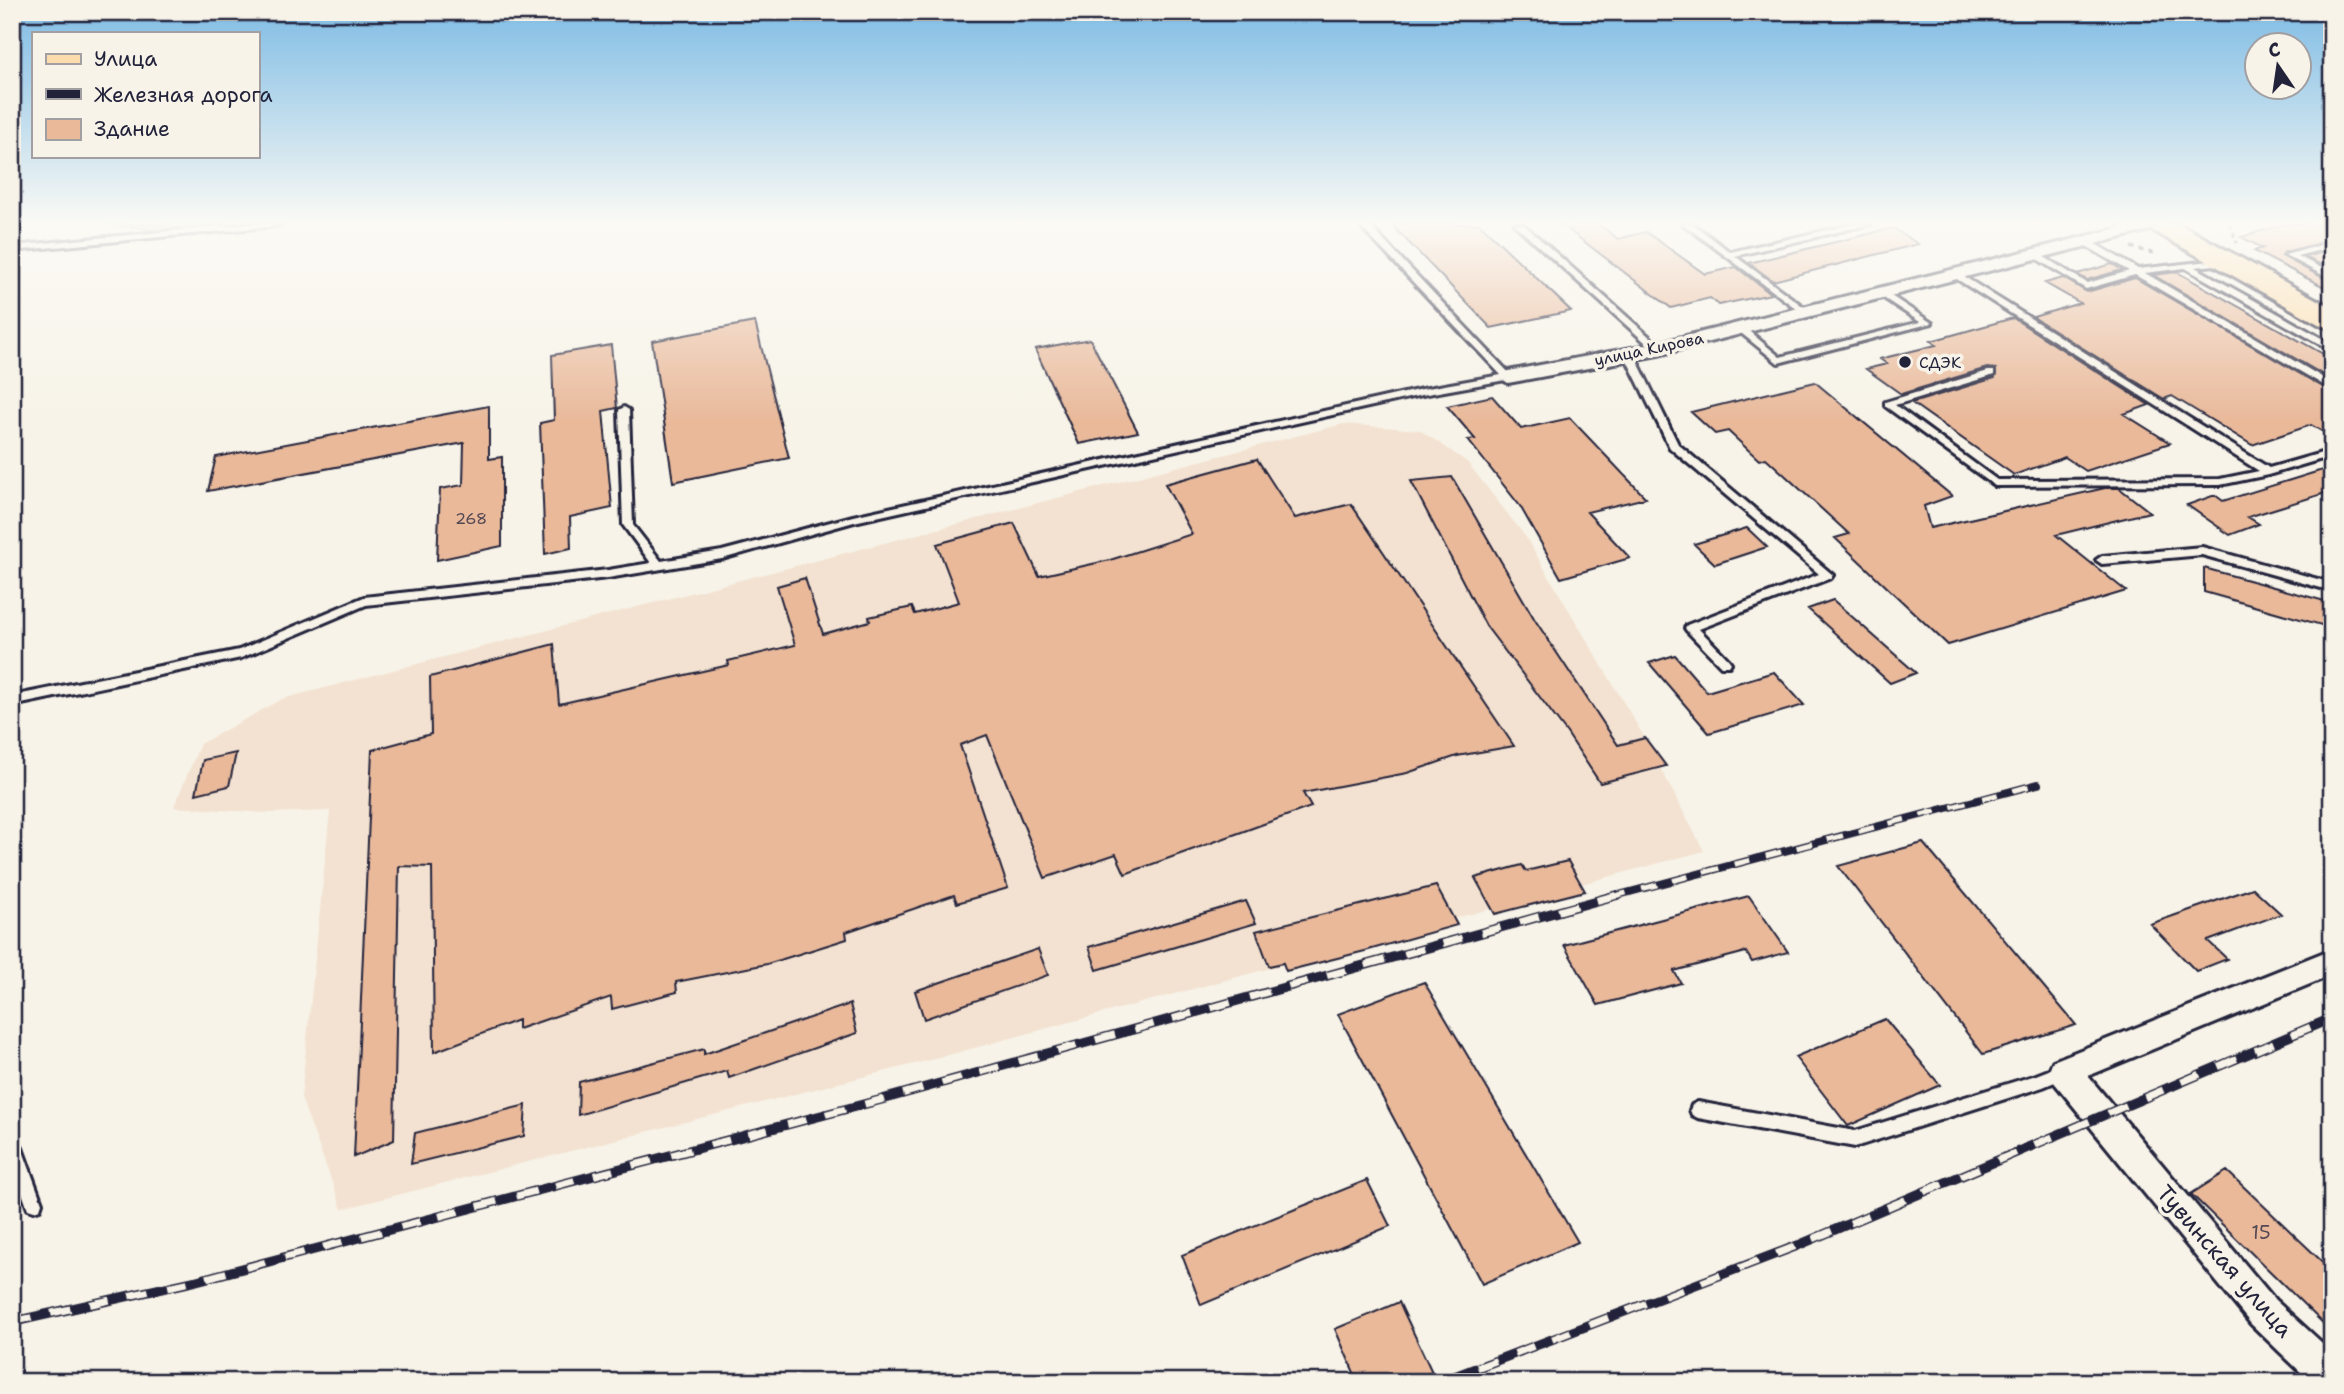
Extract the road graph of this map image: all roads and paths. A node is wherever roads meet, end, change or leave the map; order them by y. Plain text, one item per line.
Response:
1 (1425, 289) edge
2 (1591, 289) edge
3 (1774, 289) edge
4 (1897, 289) edge
5 (1979, 289) edge
6 (2165, 289) edge
7 (2228, 289) edge
8 (2285, 289) edge
9 (1882, 293) junction
10 (1805, 312) junction
11 (2329, 317) edge
12 (1741, 329) junction
13 (2332, 348) edge
14 (1658, 349) junction
15 (1629, 354) junction
16 (1991, 373) dead end
17 (1508, 377) junction
18 (2332, 387) edge
19 (624, 410) dead end
20 (2332, 453) edge
21 (2268, 472) junction
22 (2102, 560) dead end
23 (658, 565) junction
24 (2332, 587) edge
25 (1725, 663) dead end
26 (12, 701) edge
27 (2332, 962) edge
28 (2064, 1071) junction
29 (1698, 1110) dead end
30 (12, 1143) edge
31 (34, 1203) dead end
32 (2332, 1377) edge

1 - 17 lane
2 - 14 lane
3 - 10 lane
4 - 9 street, улица Кирова
5 - 21 lane
6 - 18 lane
7 - 13 lane
8 - 11 main road
9 - 10 street, улица Кирова
9 - 12 lane
10 - 12 street, улица Кирова
12 - 14 street, улица Кирова
14 - 15 street, улица Кирова
15 - 17 street, улица Кирова
15 - 25 lane
16 - 21 lane
17 - 23 lane
19 - 23 lane
20 - 21 lane
22 - 24 lane
23 - 26 lane
27 - 28 street
28 - 29 lane
28 - 32 street, Тувинская улица
30 - 31 lane

